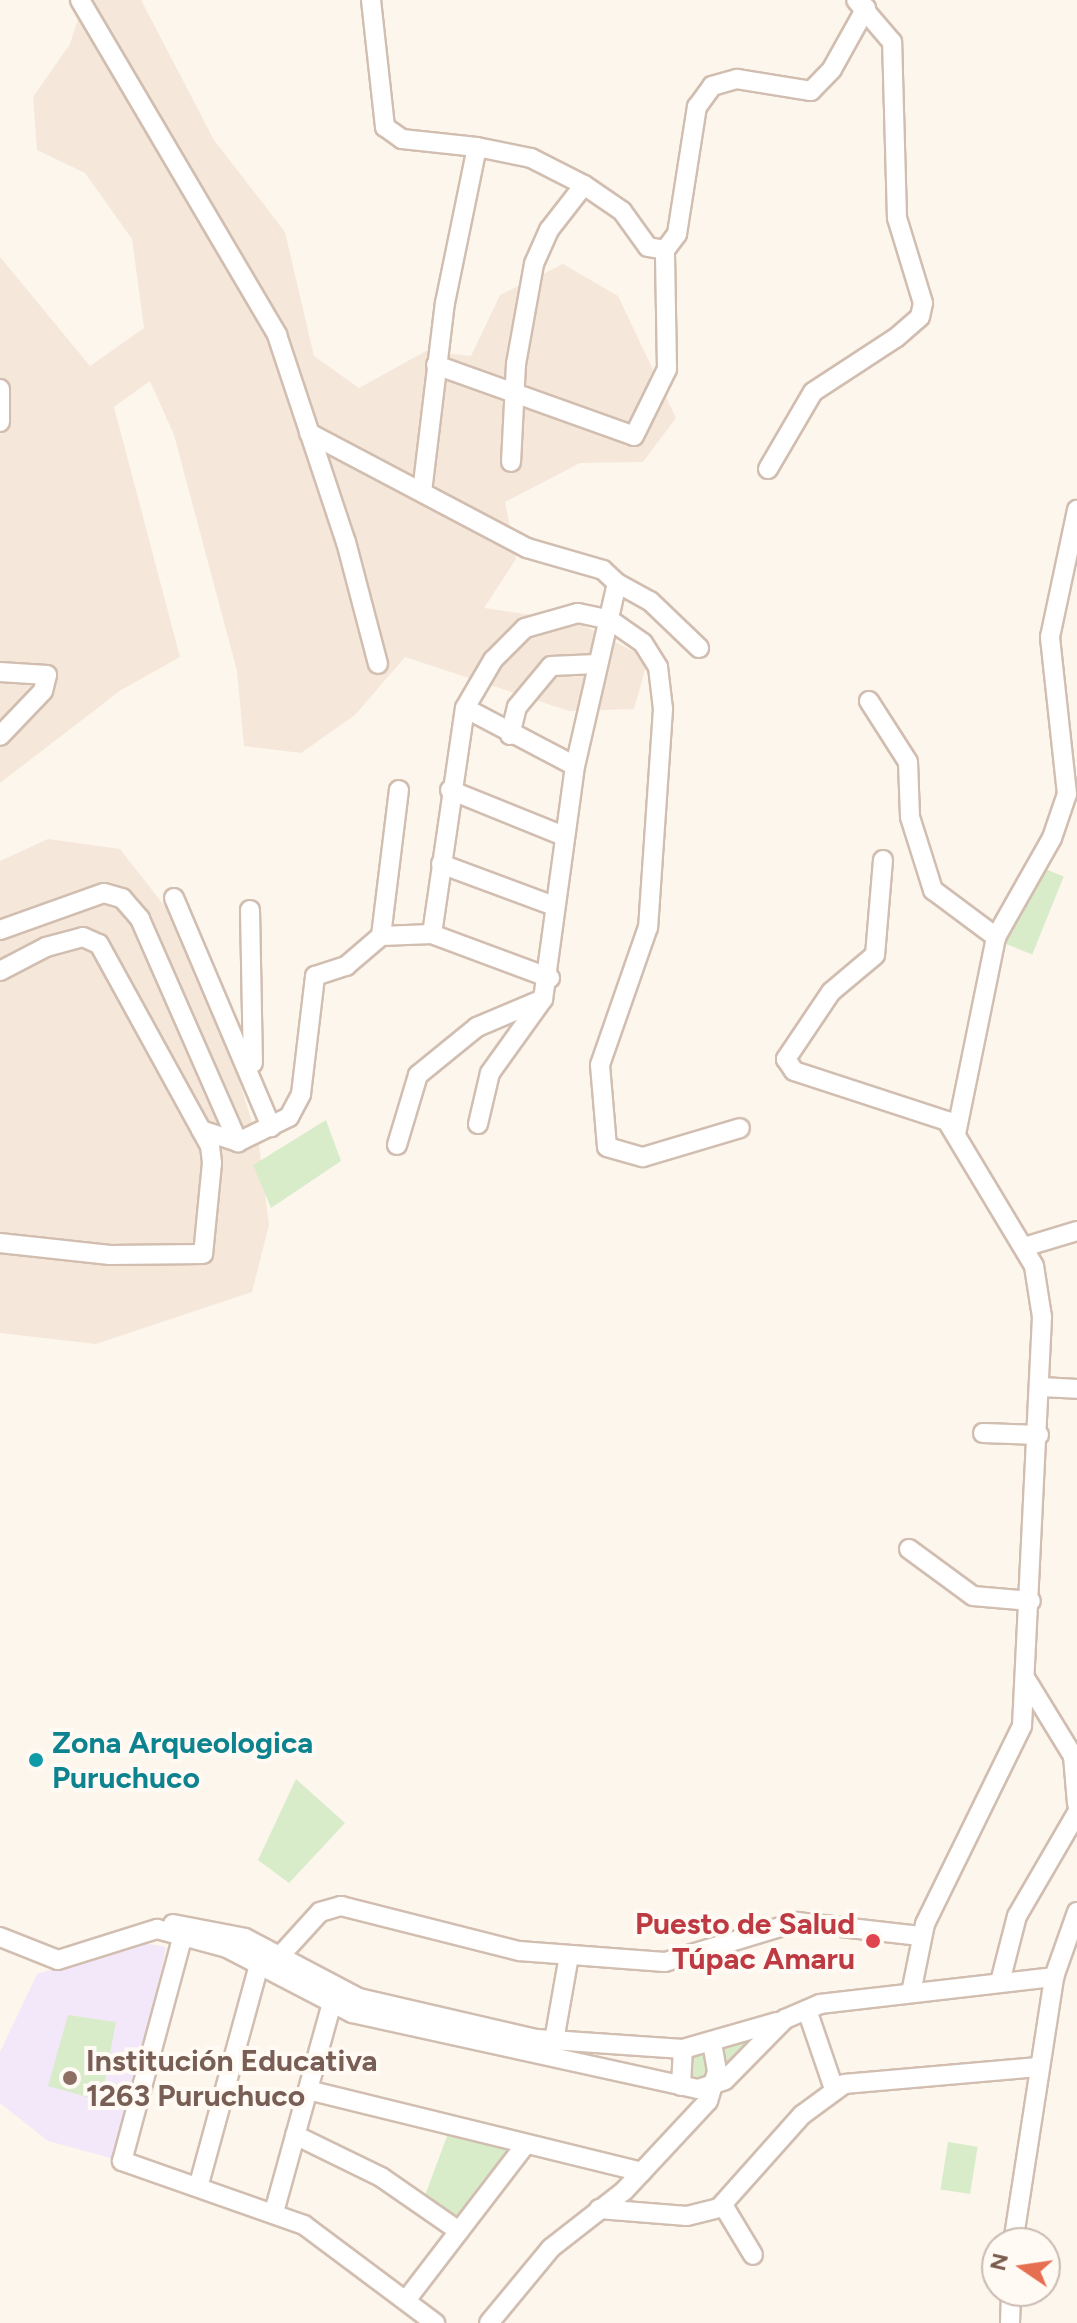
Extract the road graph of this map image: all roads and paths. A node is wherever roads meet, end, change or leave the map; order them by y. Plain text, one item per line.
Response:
1 (80, 0) edge
2 (371, 0) edge
3 (861, 4) edge
4 (477, 147) junction
5 (584, 185) junction
6 (665, 250) junction
7 (436, 365) junction
8 (0, 389) edge
9 (513, 389) junction
10 (0, 422) edge
11 (309, 433) junction
12 (511, 462) dead end
13 (768, 469) dead end
14 (422, 492) junction
15 (1077, 510) edge
16 (617, 583) junction
17 (610, 620) junction
18 (699, 648) dead end
19 (378, 664) dead end
20 (597, 664) junction
21 (0, 672) edge
22 (869, 701) dead end
23 (465, 708) junction
24 (510, 735) junction
25 (0, 736) edge
26 (575, 766) junction
27 (399, 790) dead end
28 (450, 790) junction
29 (564, 836) junction
30 (883, 860) dead end
31 (441, 864) junction
32 (174, 898) dead end
33 (554, 906) junction
34 (250, 910) dead end
35 (0, 930) edge
36 (432, 934) junction
37 (381, 936) junction
38 (996, 937) junction
39 (0, 971) edge
40 (550, 978) junction
41 (543, 999) junction
42 (252, 1071) junction
43 (478, 1124) dead end
44 (271, 1127) junction
45 (740, 1128) dead end
46 (201, 1130) junction
47 (956, 1134) junction
48 (238, 1142) junction
49 (397, 1145) dead end
50 (1077, 1231) edge
51 (0, 1243) edge
52 (1024, 1247) junction
53 (1041, 1387) junction
54 (1077, 1389) edge
55 (983, 1433) dead end
56 (1039, 1435) junction
57 (909, 1549) dead end
58 (1031, 1601) junction
59 (1027, 1680) junction
60 (1075, 1756) edge
61 (1077, 1804) edge
62 (1077, 1813) edge
63 (1077, 1912) edge
64 (150, 1928) junction
65 (183, 1935) junction
66 (920, 1936) junction
67 (0, 1937) edge
68 (280, 1956) junction
69 (569, 1956) junction
70 (259, 1965) junction
71 (1054, 1977) junction
72 (1000, 1982) junction
73 (912, 1988) junction
74 (333, 1998) junction
75 (807, 2010) junction
76 (785, 2019) junction
77 (712, 2042) junction
78 (683, 2049) junction
79 (552, 2050) junction
80 (1038, 2067) junction
81 (681, 2086) junction
82 (716, 2086) junction
83 (834, 2089) junction
84 (308, 2090) junction
85 (295, 2135) junction
86 (526, 2144) junction
87 (642, 2172) junction
88 (199, 2184) junction
89 (723, 2205) junction
90 (599, 2209) junction
91 (274, 2212) junction
92 (1015, 2227) edge
93 (459, 2231) junction
94 (753, 2255) dead end
95 (407, 2299) junction
96 (435, 2323) edge
97 (489, 2323) edge

1 - 11 street
2 - 4 street
3 - 6 street
3 - 13 street
4 - 5 street
4 - 7 street
5 - 6 street
5 - 9 street
6 - 9 street
7 - 9 street
7 - 14 street
8 - 10 street
9 - 12 street
11 - 14 street
11 - 19 street
14 - 16 street
15 - 38 street
16 - 17 street
16 - 18 street
17 - 20 street
17 - 23 street
17 - 45 street
20 - 24 street
20 - 26 street
21 - 25 street
22 - 38 street
23 - 24 street
23 - 28 street
24 - 26 street
26 - 29 street
27 - 37 street
28 - 29 street
28 - 31 street
29 - 33 street
30 - 47 street
31 - 33 street
31 - 36 street
32 - 42 street
33 - 40 street
34 - 42 street
35 - 48 street
36 - 37 street
36 - 40 street
37 - 44 street
38 - 47 street
39 - 46 street
40 - 41 street
41 - 43 street
41 - 49 street
42 - 44 street
44 - 48 street
46 - 48 street
46 - 51 street
47 - 52 street
50 - 52 street
52 - 53 street
53 - 54 street
53 - 56 street
55 - 56 street
56 - 58 street
57 - 58 street
58 - 59 street
59 - 60 street
59 - 66 street
60 - 61 street
62 - 72 street
63 - 71 street
64 - 65 street
64 - 67 street
64 - 68 street
65 - 70 street
65 - 88 street
66 - 69 street
66 - 73 street
68 - 69 street
68 - 74 street
69 - 79 street
70 - 74 street
70 - 88 street
71 - 72 street
71 - 80 street
72 - 73 street
73 - 75 street
74 - 79 street
74 - 84 street
75 - 76 street
75 - 83 street
76 - 77 street
76 - 82 street
77 - 78 street
77 - 82 street
78 - 79 street
78 - 81 street
79 - 81 street
80 - 83 street
80 - 92 street
81 - 82 street
82 - 87 street
83 - 89 street
84 - 85 street
84 - 86 street
85 - 91 street
85 - 93 street
86 - 87 street
86 - 93 street
87 - 90 street
88 - 91 street
89 - 90 street
89 - 94 street
90 - 97 street
91 - 95 street
93 - 95 street
95 - 96 street

